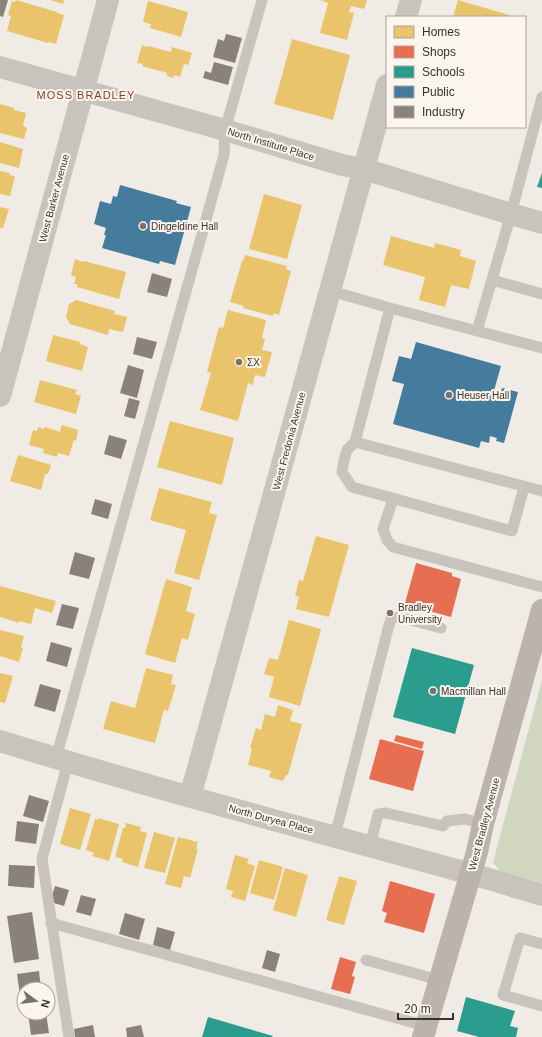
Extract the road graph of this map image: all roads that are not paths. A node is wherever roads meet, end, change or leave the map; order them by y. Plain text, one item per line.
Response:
1 (108, 0) edge
2 (262, 0) edge
3 (411, 0) edge
4 (406, 16) edge
5 (0, 67) edge
6 (386, 90) edge
7 (83, 91) junction
8 (542, 97) edge
9 (225, 130) junction
10 (364, 169) junction
11 (511, 214) junction
12 (542, 223) edge
13 (492, 280) junction
14 (331, 291) junction
15 (542, 294) edge
16 (390, 308) junction
17 (477, 331) junction
18 (542, 348) edge
19 (0, 396) edge
20 (355, 442) junction
21 (524, 487) junction
22 (542, 492) edge
23 (393, 499) junction
24 (542, 587) edge
25 (542, 610) edge
26 (440, 628) dead end
27 (0, 741) edge
28 (62, 760) junction
29 (190, 797) junction
30 (484, 824) junction
31 (335, 836) junction
32 (370, 846) junction
33 (470, 874) junction
34 (542, 895) edge
35 (51, 923) junction
36 (542, 944) edge
37 (366, 960) dead end
38 (439, 980) junction
39 (542, 1006) edge
40 (425, 1031) edge
41 (69, 1037) edge

1 - 7 street, West Barker Avenue
2 - 9 lane
3 - 4 street
5 - 7 street, North Institute Place
6 - 10 street, West Fredonia Avenue
7 - 9 street, North Institute Place
7 - 19 street, West Barker Avenue
8 - 11 lane
9 - 10 street, North Institute Place
9 - 28 lane
10 - 11 street, North Institute Place
10 - 14 street, West Fredonia Avenue
11 - 12 street, North Institute Place
11 - 13 lane
13 - 15 lane
13 - 17 lane
14 - 16 lane
14 - 29 street, West Fredonia Avenue
16 - 17 lane
16 - 20 lane
17 - 18 lane
20 - 21 lane
20 - 23 lane
21 - 22 lane
21 - 23 lane
23 - 24 lane
25 - 30 street, West Bradley Avenue
26 - 31 lane
27 - 28 street, North Duryea Place
28 - 29 street, North Duryea Place
28 - 35 lane
29 - 31 street, North Duryea Place
30 - 32 lane
30 - 33 street, West Bradley Avenue
31 - 32 street, North Duryea Place
32 - 33 street, North Duryea Place
33 - 34 street, North Duryea Place
33 - 38 street, West Bradley Avenue
35 - 40 lane
35 - 41 lane
36 - 39 lane
37 - 38 lane
38 - 40 street, West Bradley Avenue

